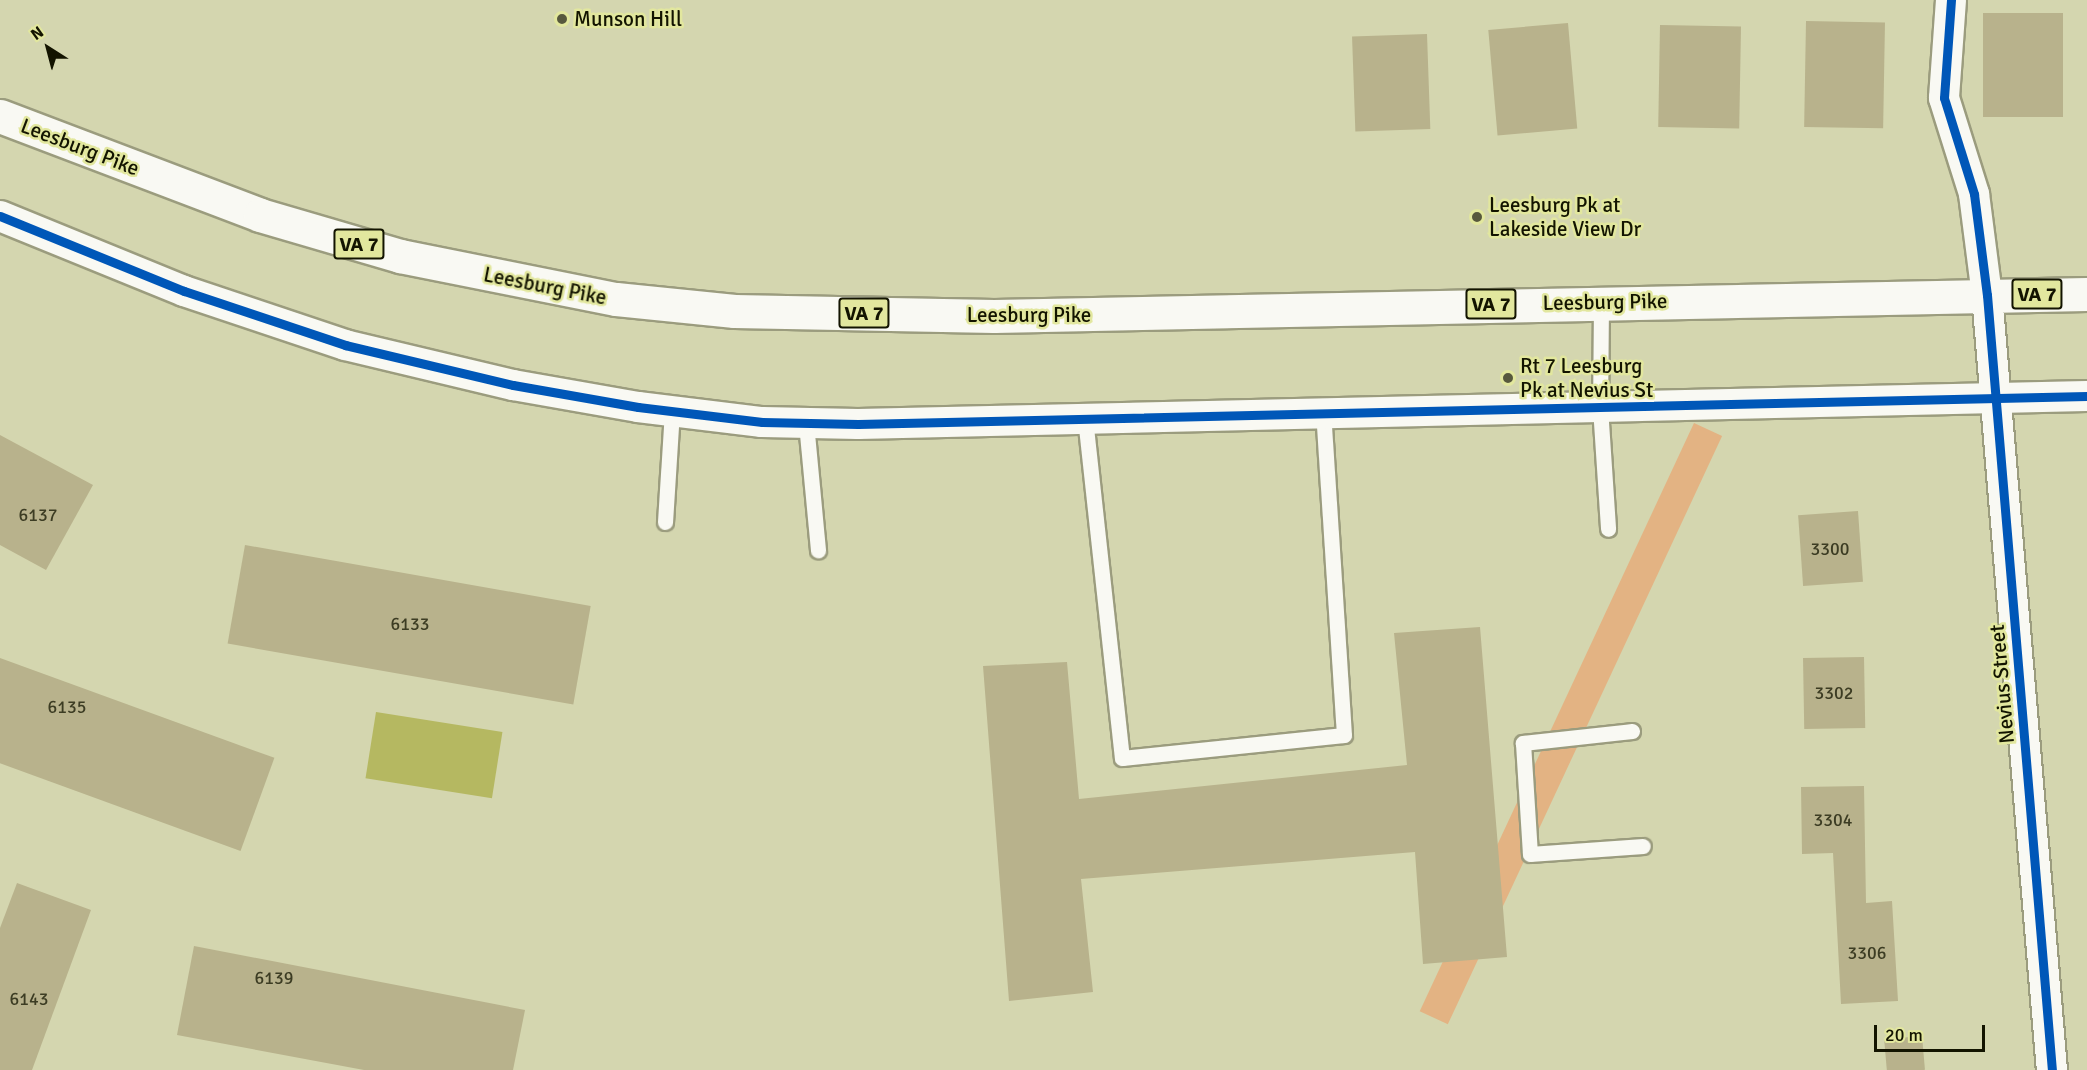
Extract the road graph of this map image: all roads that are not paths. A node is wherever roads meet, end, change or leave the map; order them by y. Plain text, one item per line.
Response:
1 (1951, 0) edge
2 (0, 116) edge
3 (0, 216) edge
4 (2087, 294) edge
5 (1987, 295) junction
6 (1601, 302) junction
7 (2087, 396) edge
8 (1996, 397) junction
9 (1600, 407) junction
10 (672, 412) junction
11 (1323, 413) junction
12 (1085, 418) junction
13 (806, 423) junction
14 (665, 522) dead end
15 (1608, 529) dead end
16 (818, 550) dead end
17 (1632, 731) dead end
18 (1643, 846) dead end
19 (2052, 1070) edge

1 - 5 street, Nevius Street
2 - 6 main road, Leesburg Pike / VA 7
3 - 10 street
4 - 5 main road, Leesburg Pike / VA 7
5 - 6 main road, Leesburg Pike / VA 7
5 - 8 street, Nevius Street
6 - 9 lane
7 - 8 street
8 - 9 street
8 - 19 street, Nevius Street
9 - 11 street
9 - 15 lane
10 - 13 street
10 - 14 lane
11 - 12 street
11 - 12 lane
12 - 13 street
13 - 16 lane
17 - 18 lane

